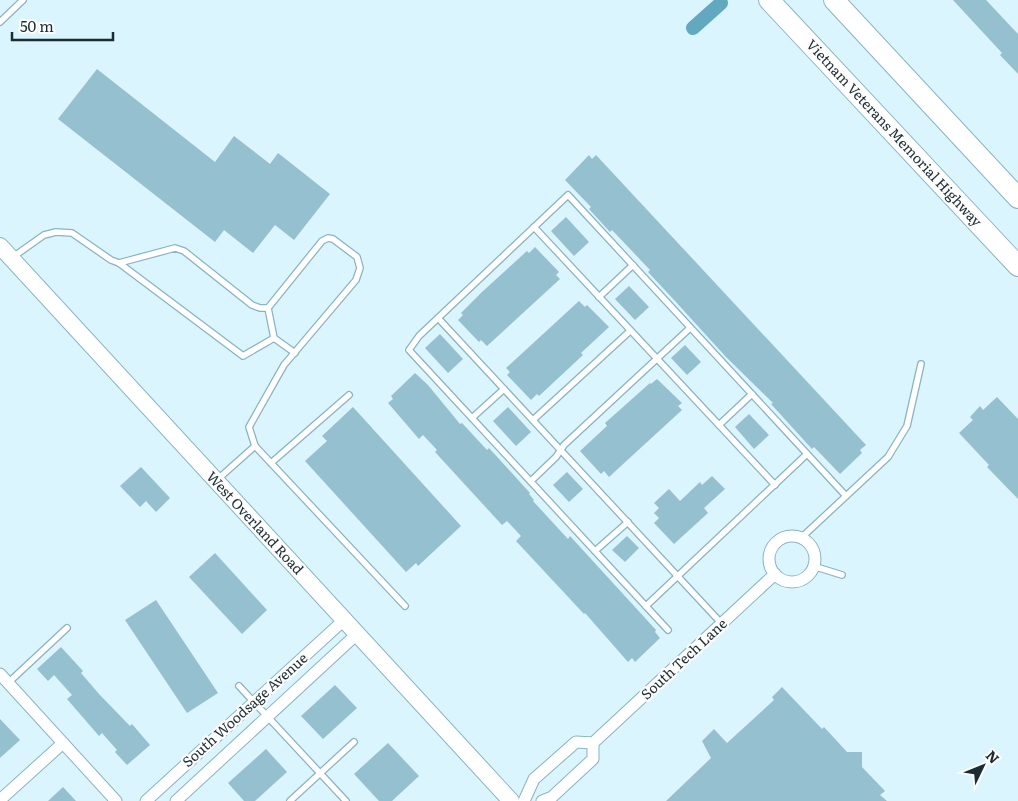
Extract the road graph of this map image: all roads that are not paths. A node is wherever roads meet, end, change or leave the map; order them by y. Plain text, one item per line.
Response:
1 (23, 0) edge
2 (770, 0) edge
3 (834, 0) edge
4 (0, 22) edge
5 (1018, 198) edge
6 (534, 227) junction
7 (0, 246) edge
8 (11, 258) junction
9 (119, 263) junction
10 (633, 265) junction
11 (1018, 266) edge
12 (599, 297) junction
13 (268, 308) junction
14 (438, 318) junction
15 (690, 328) junction
16 (630, 330) junction
17 (274, 338) junction
18 (295, 352) junction
19 (657, 359) junction
20 (921, 364) dead end
21 (504, 389) junction
22 (752, 394) junction
23 (349, 395) dead end
24 (472, 418) junction
25 (533, 420) junction
26 (719, 425) junction
27 (255, 446) junction
28 (561, 450) junction
29 (807, 454) junction
30 (272, 463) junction
31 (216, 481) junction
32 (530, 482) junction
33 (774, 485) junction
34 (846, 496) junction
35 (628, 522) junction
36 (801, 538) junction
37 (595, 551) junction
38 (813, 566) junction
39 (775, 574) junction
40 (842, 574) dead end
41 (678, 577) junction
42 (405, 606) dead end
43 (646, 606) junction
44 (344, 620) junction
45 (722, 624) junction
46 (67, 628) dead end
47 (668, 630) dead end
48 (357, 634) junction
49 (4, 678) edge
50 (239, 686) dead end
51 (254, 702) junction
52 (268, 717) junction
53 (354, 742) dead end
54 (63, 743) junction
55 (592, 743) junction
56 (321, 774) junction
57 (0, 800) edge
58 (116, 801) edge
59 (146, 801) edge
60 (176, 801) edge
61 (290, 801) edge
62 (346, 801) edge
63 (511, 801) edge
64 (524, 801) edge
65 (542, 801) edge

1 - 4 lane
2 - 11 highway, Vietnam Veterans Memorial Highway
3 - 5 highway
6 - 10 lane
6 - 12 lane
6 - 14 lane
7 - 8 street, West Overland Road
8 - 9 lane
8 - 31 street, West Overland Road
9 - 13 lane
9 - 17 lane
10 - 12 lane
10 - 15 lane
12 - 16 lane
13 - 17 lane
13 - 18 lane
14 - 21 lane
14 - 24 lane
15 - 19 lane
15 - 22 lane
16 - 19 lane
16 - 25 lane
17 - 18 lane
18 - 27 lane
19 - 26 lane
19 - 28 lane
20 - 34 lane
21 - 24 lane
21 - 25 lane
22 - 26 lane
22 - 29 lane
23 - 30 lane
24 - 32 lane
25 - 28 lane
26 - 33 lane
27 - 30 lane
27 - 31 lane
28 - 32 lane
28 - 35 lane
29 - 33 lane
29 - 34 lane
30 - 42 lane
31 - 44 street, West Overland Road
32 - 37 lane
33 - 41 lane
34 - 36 lane
35 - 37 lane
35 - 41 lane
36 - 38 street
36 - 39 street
37 - 43 lane
38 - 39 street
38 - 40 lane
39 - 45 street, South Tech Lane
41 - 43 lane
41 - 45 lane
43 - 47 lane
44 - 48 street, West Overland Road
44 - 51 street, South Woodsage Avenue
45 - 55 street, South Tech Lane
46 - 49 lane
48 - 52 street, South Woodsage Avenue
48 - 63 street, West Overland Road
49 - 54 street
50 - 51 lane
51 - 52 lane
51 - 59 street, South Woodsage Avenue
52 - 56 lane
52 - 60 street, South Woodsage Avenue
53 - 56 lane
54 - 57 street
54 - 58 street
55 - 64 street
55 - 65 street
56 - 61 lane
56 - 62 lane

